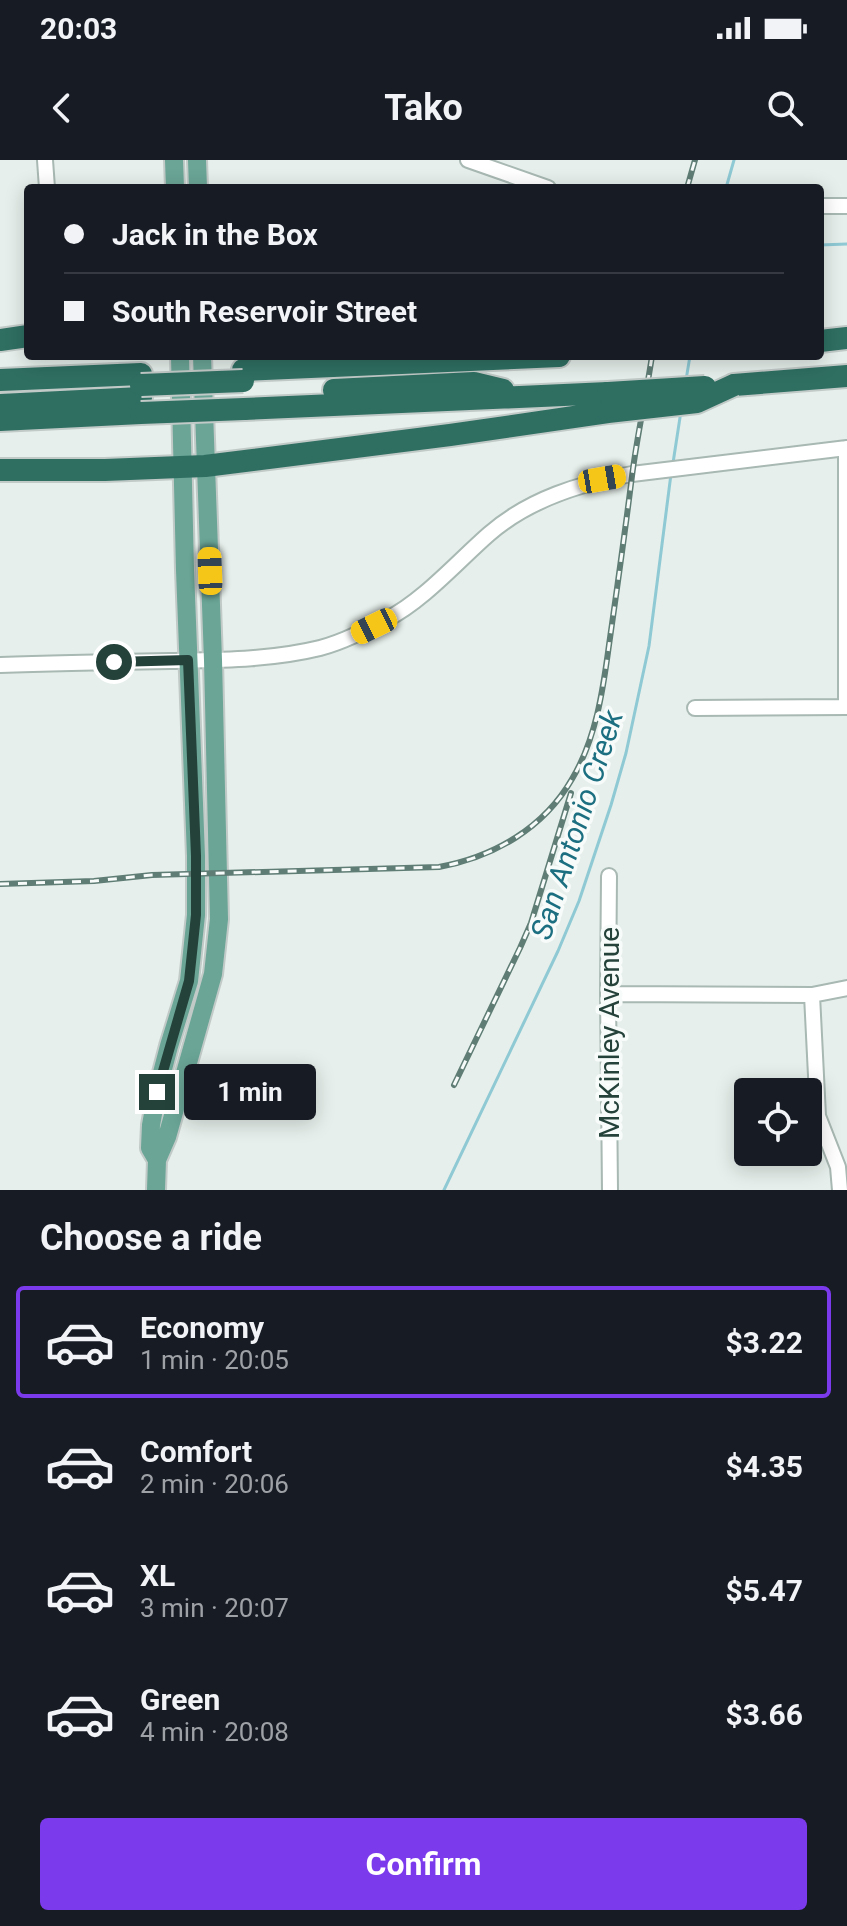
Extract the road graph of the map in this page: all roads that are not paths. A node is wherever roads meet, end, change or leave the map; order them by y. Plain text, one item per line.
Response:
1 (45, 160) edge
2 (174, 160) edge
3 (197, 160) edge
4 (468, 160) edge
5 (503, 167) edge
6 (47, 184) edge
7 (175, 184) edge
8 (198, 184) edge
9 (539, 184) edge
10 (824, 206) edge
11 (847, 206) edge
12 (24, 337) edge
13 (847, 338) edge
14 (0, 340) edge
15 (824, 341) edge
16 (181, 360) edge
17 (202, 360) edge
18 (494, 360) edge
19 (847, 376) edge
20 (0, 380) edge
21 (243, 388) junction
22 (0, 392) edge
23 (141, 392) junction
24 (608, 402) junction
25 (0, 405) edge
26 (0, 420) edge
27 (847, 448) edge
28 (194, 467) junction
29 (0, 470) edge
30 (188, 660) junction
31 (213, 660) junction
32 (0, 665) edge
33 (846, 707) edge
34 (695, 708) dead end
35 (609, 876) dead end
36 (847, 988) edge
37 (608, 994) junction
38 (812, 995) junction
39 (177, 1023) junction
40 (198, 1030) junction
41 (151, 1125) junction
42 (170, 1128) junction
43 (157, 1160) junction
44 (156, 1190) edge
45 (610, 1190) edge
46 (840, 1190) edge

1 - 6 street
2 - 7 main road
3 - 8 main road
4 - 5 street
5 - 9 street
10 - 11 street
12 - 14 highway
13 - 15 highway
16 - 28 main road
17 - 28 main road
18 - 21 highway
19 - 24 highway, bridge
20 - 23 highway
21 - 23 highway, bridge
21 - 23 highway
21 - 24 highway
22 - 23 highway
23 - 25 highway
23 - 26 highway
24 - 28 highway
27 - 31 street
27 - 33 street
28 - 29 highway
28 - 30 main road
28 - 31 main road
30 - 31 street
30 - 32 street
30 - 39 main road
31 - 40 main road
33 - 34 street
35 - 37 street, McKinley Avenue
36 - 38 street
37 - 38 street
37 - 45 street, McKinley Avenue
38 - 46 street
39 - 40 main road
39 - 41 main road
40 - 42 main road
41 - 42 main road
41 - 43 main road
42 - 43 main road
43 - 44 main road

